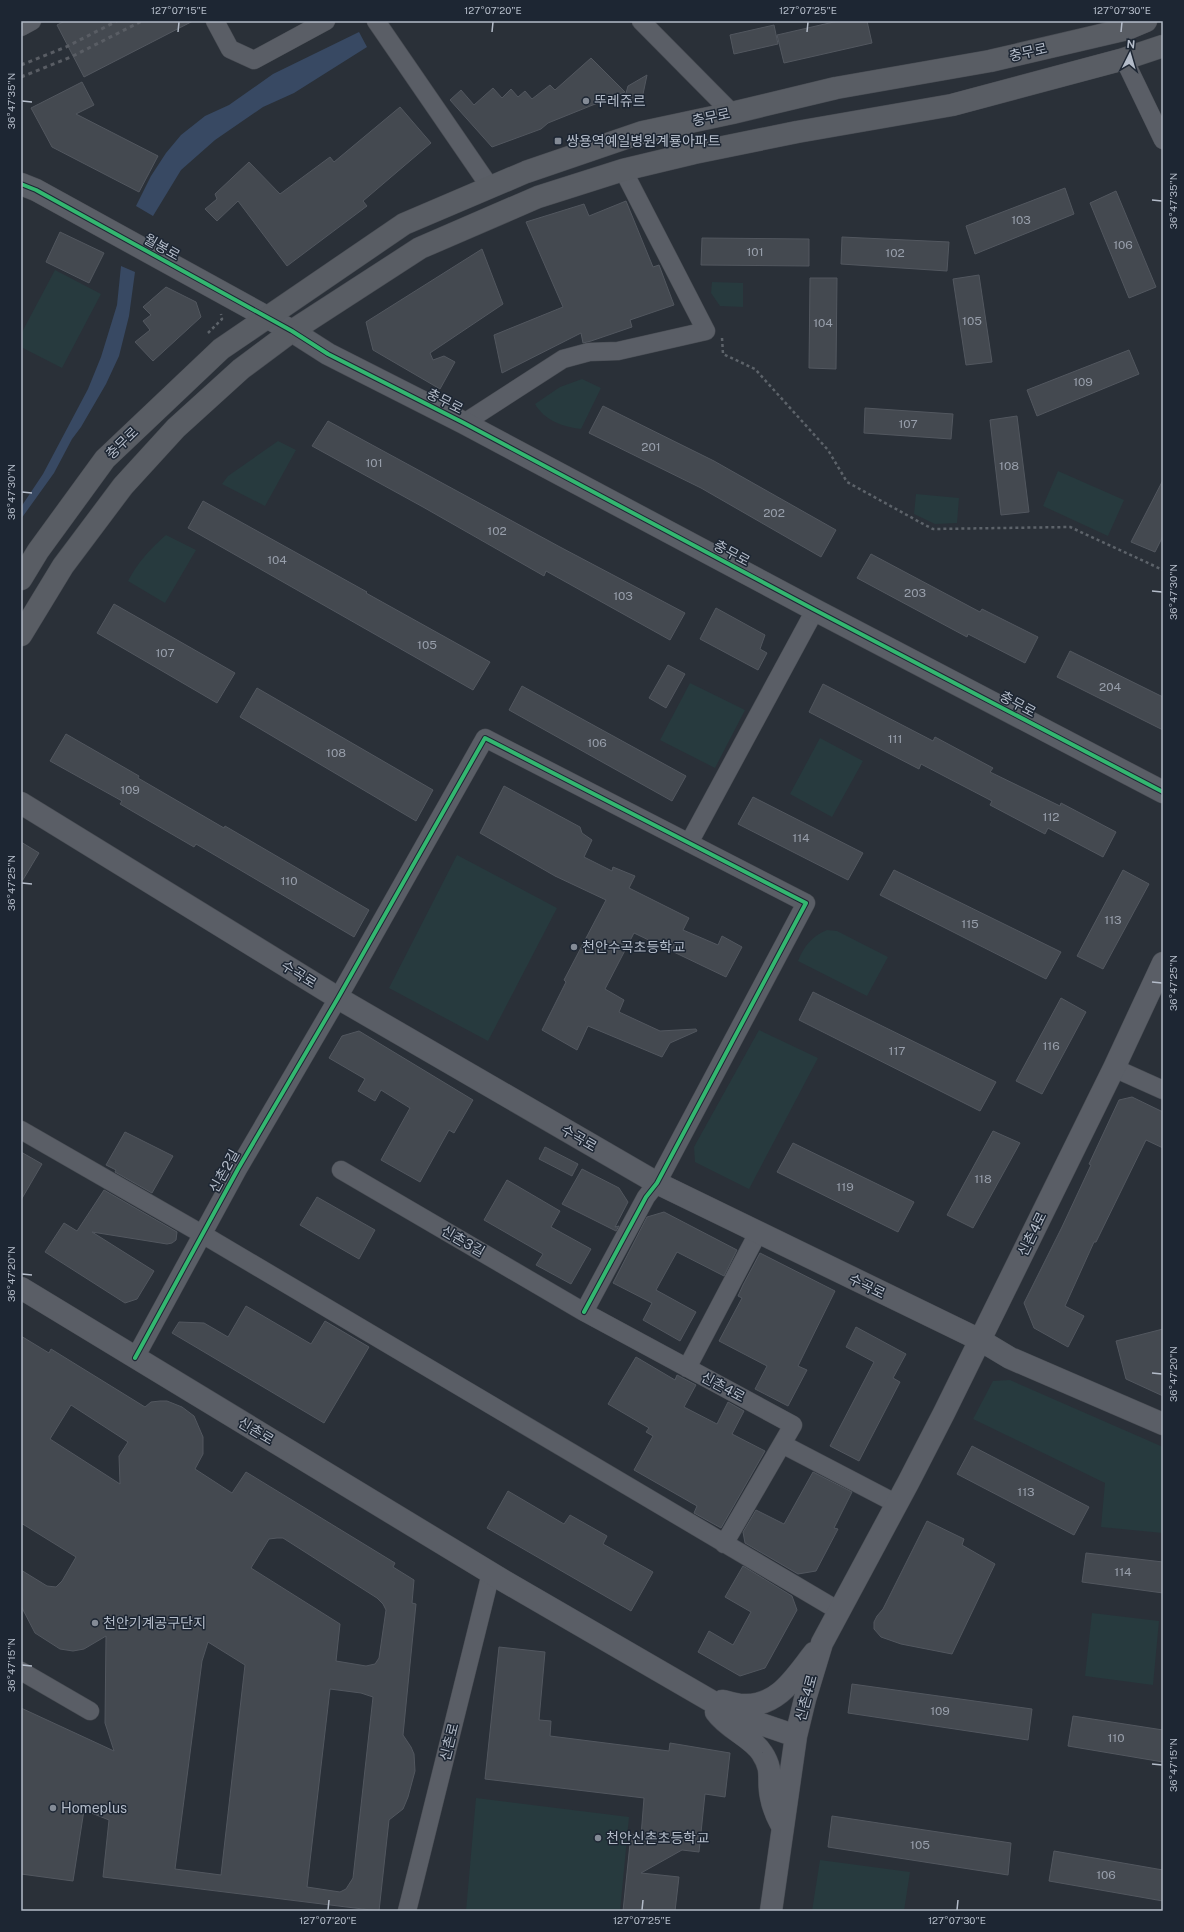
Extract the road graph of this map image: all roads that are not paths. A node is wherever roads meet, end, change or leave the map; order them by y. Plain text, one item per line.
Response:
1 (214, 21) edge
2 (326, 21) edge
3 (376, 21) edge
4 (640, 21) edge
5 (1146, 21) edge
6 (1163, 46) edge
7 (1124, 59) junction
8 (732, 113) junction
9 (1163, 140) edge
10 (623, 170) junction
11 (21, 184) edge
12 (490, 187) junction
13 (268, 318) junction
14 (292, 331) junction
15 (464, 423) junction
16 (21, 579) edge
17 (814, 610) junction
18 (21, 635) edge
19 (1163, 792) edge
20 (21, 803) edge
21 (689, 843) junction
22 (1163, 963) edge
23 (338, 998) junction
24 (1114, 1068) junction
25 (1163, 1090) edge
26 (21, 1130) edge
27 (341, 1170) dead end
28 (657, 1183) junction
29 (202, 1234) junction
30 (758, 1234) junction
31 (21, 1288) edge
32 (584, 1312) junction
33 (980, 1340) junction
34 (135, 1358) junction
35 (687, 1368) junction
36 (1163, 1424) edge
37 (782, 1444) junction
38 (897, 1504) junction
39 (724, 1544) junction
40 (491, 1573) junction
41 (839, 1611) junction
42 (822, 1643) junction
43 (21, 1671) edge
44 (704, 1697) junction
45 (90, 1711) dead end
46 (796, 1736) junction
47 (782, 1828) junction
48 (407, 1911) edge
49 (771, 1911) edge

1 - 2 street
3 - 12 street
4 - 8 street
5 - 8 main road, 충무로
6 - 7 main road, 충무로
7 - 9 street
7 - 10 main road, 충무로
8 - 12 main road, 충무로
10 - 14 main road, 충무로
10 - 15 street
11 - 13 street, 월봉로
12 - 13 main road, 충무로
13 - 14 street, 월봉로
13 - 16 main road, 충무로
14 - 15 street, 충무로
14 - 18 main road, 충무로
15 - 17 street, 충무로
17 - 19 street, 충무로
17 - 21 street
20 - 23 street, 수곡로
21 - 23 street, 신촌2길
21 - 28 street
22 - 24 street, 신촌4로
23 - 28 street, 수곡로
23 - 29 street, 신촌2길
24 - 25 street
24 - 33 street, 신촌4로
26 - 29 street
27 - 32 street, 신촌3길
28 - 30 street, 수곡로
28 - 32 street
29 - 34 street, 신촌2길
29 - 39 street
30 - 33 street, 수곡로
30 - 35 street
31 - 34 street, 신촌로
32 - 35 street, 신촌4로
33 - 36 street, 수곡로
33 - 38 street, 신촌4로
34 - 40 street, 신촌로
35 - 37 street, 신촌4로
37 - 38 street
37 - 39 street
38 - 41 street, 신촌4로
39 - 41 street
40 - 44 street, 신촌로
40 - 48 street, 신촌로
41 - 42 street, 신촌4로
42 - 44 street
42 - 46 street, 신촌4로
43 - 45 street
44 - 46 street, 신촌로
44 - 47 street
46 - 47 street, 신촌4로
47 - 49 street, 신촌4로

